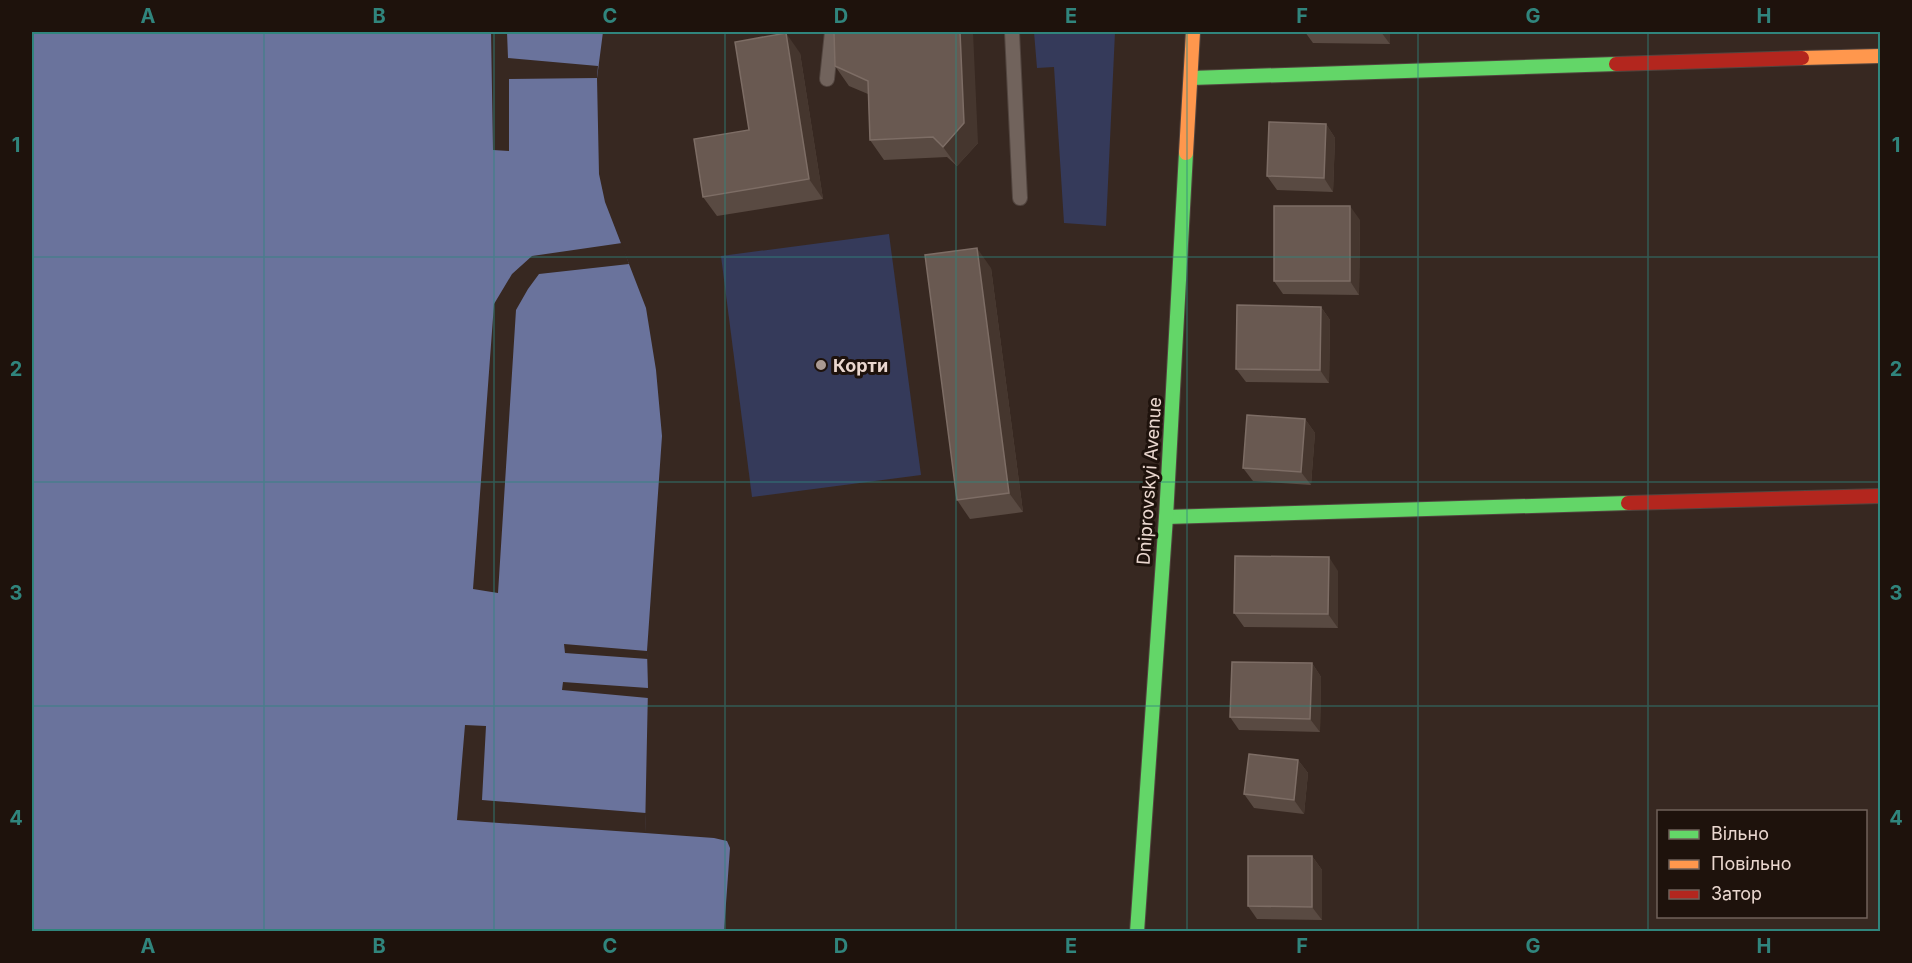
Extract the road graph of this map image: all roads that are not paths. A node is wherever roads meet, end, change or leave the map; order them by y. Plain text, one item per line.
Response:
1 (832, 32) edge
2 (1012, 32) edge
3 (1193, 32) edge
4 (1881, 56) edge
5 (1191, 78) junction
6 (827, 79) dead end
7 (1020, 198) dead end
8 (1881, 496) edge
9 (1166, 517) junction
10 (1137, 932) edge

1 - 6 lane
2 - 7 lane
3 - 5 street, Dniprovskyi Avenue
4 - 5 street
5 - 9 street, Dniprovskyi Avenue
8 - 9 street
9 - 10 street, Dniprovskyi Avenue

